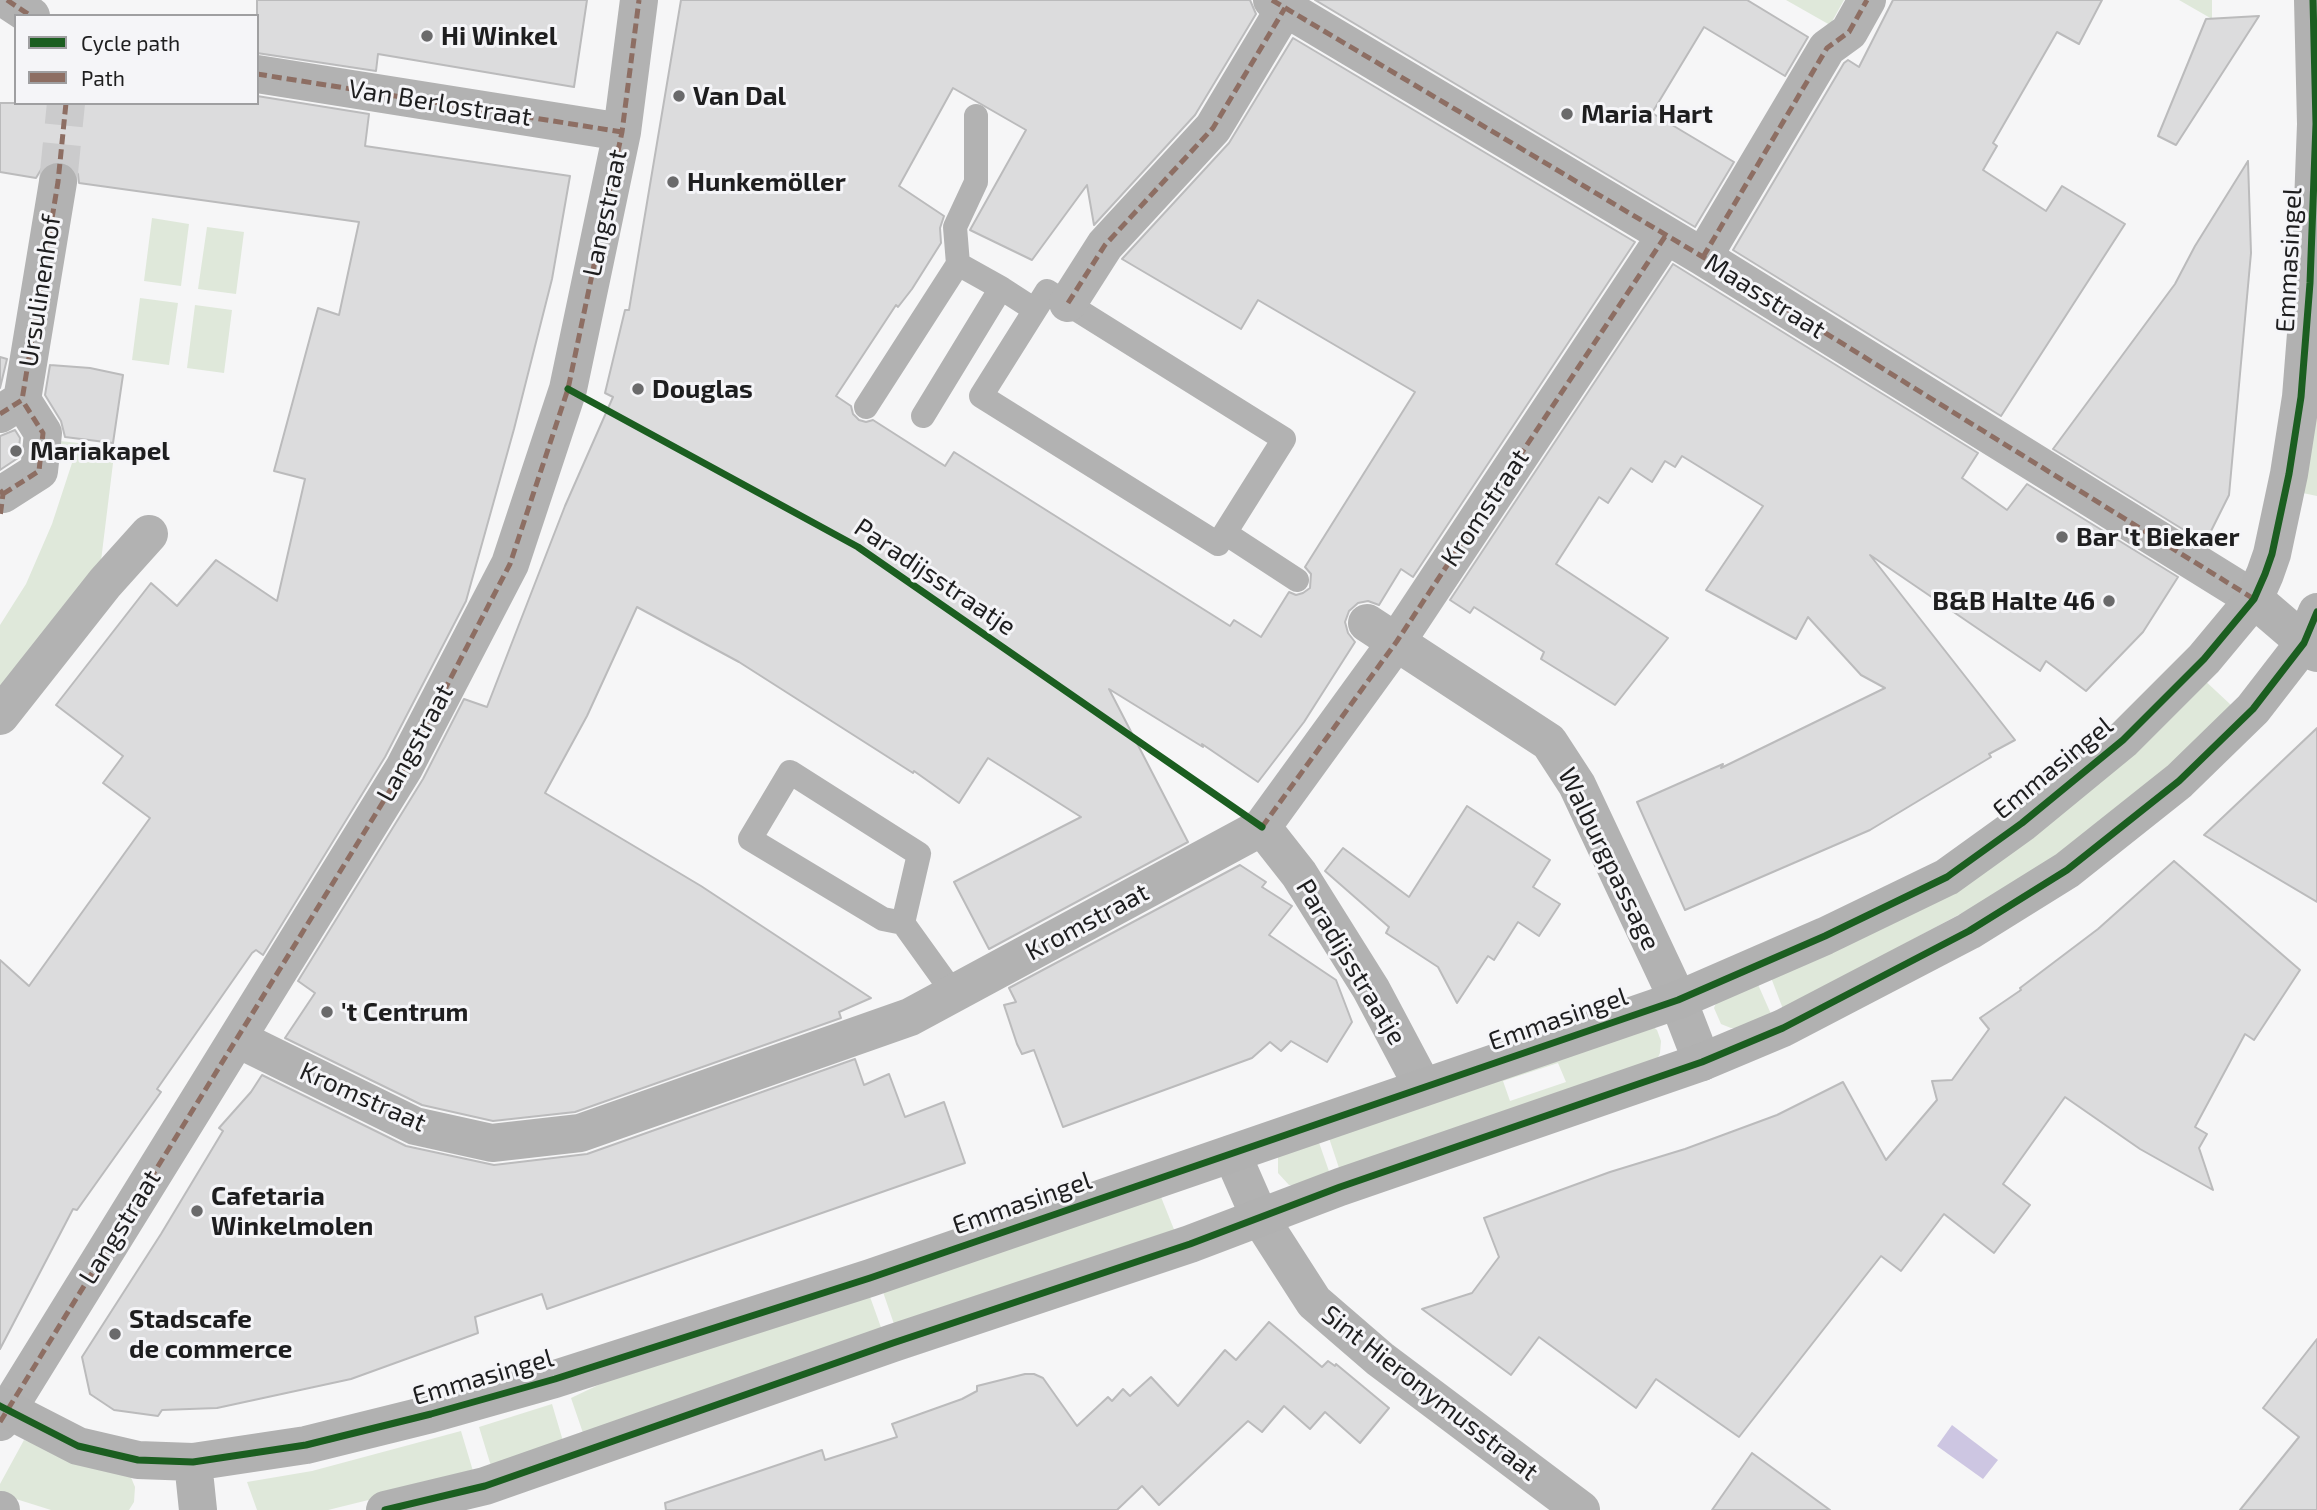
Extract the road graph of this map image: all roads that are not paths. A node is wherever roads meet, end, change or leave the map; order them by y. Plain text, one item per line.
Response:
1 (7, 0) edge
2 (639, 0) edge
3 (1867, 0) edge
4 (2313, 0) edge
5 (1279, 4) edge
6 (28, 14) edge
7 (259, 74) edge
8 (976, 116) dead end
9 (622, 132) junction
10 (58, 182) tunnel mouth
11 (1667, 235) junction
12 (1703, 257) junction
13 (958, 264) junction
14 (1000, 288) junction
15 (1052, 307) junction
16 (11, 407) edge
17 (866, 407) dead end
18 (923, 416) dead end
19 (1, 500) edge
20 (1225, 533) junction
21 (149, 534) dead end
22 (1297, 580) dead end
23 (2317, 597) edge
24 (2254, 599) junction
25 (1382, 632) junction
26 (2313, 636) edge
27 (0, 716) edge
28 (1262, 827) junction
29 (904, 923) junction
30 (954, 994) junction
31 (1678, 1000) junction
32 (238, 1039) junction
33 (1702, 1062) junction
34 (1423, 1087) junction
35 (1231, 1154) junction
36 (1260, 1218) junction
37 (2, 1412) edge
38 (193, 1462) junction
39 (478, 1498) edge
40 (198, 1510) edge
41 (384, 1510) edge
42 (1581, 1510) edge

1 - 6 street
2 - 9 street, Langstraat
3 - 12 street
4 - 24 street, Emmasingel
5 - 11 street, Maasstraat
5 - 15 street
7 - 9 street, Van Berlostraat
8 - 13 lane
9 - 32 street, Langstraat
10 - 16 street, Ursulinenhof
11 - 12 street, Maasstraat
11 - 25 street, Kromstraat
12 - 24 street, Maasstraat
13 - 14 lane
13 - 17 lane
14 - 15 lane
14 - 18 lane
15 - 20 lane
15 - 20 lane
16 - 19 street, Ursulinenhof
20 - 22 lane
21 - 27 street
23 - 24 street
24 - 26 street
24 - 31 street, Emmasingel
25 - 28 street, Kromstraat
25 - 31 street, Walburgpassage
26 - 33 street
28 - 30 street, Kromstraat
28 - 34 street, Paradijsstraatje
29 - 29 lane
29 - 30 lane
30 - 32 street, Kromstraat
31 - 33 street, Walburgpassage
31 - 34 street, Emmasingel
32 - 37 street, Langstraat
33 - 36 street
34 - 35 street, Emmasingel
35 - 36 street, Sint Hieronymusstraat
35 - 38 street, Emmasingel
36 - 39 street
36 - 42 street, Sint Hieronymusstraat
37 - 38 street, Emmasingel
38 - 40 street
39 - 41 street

